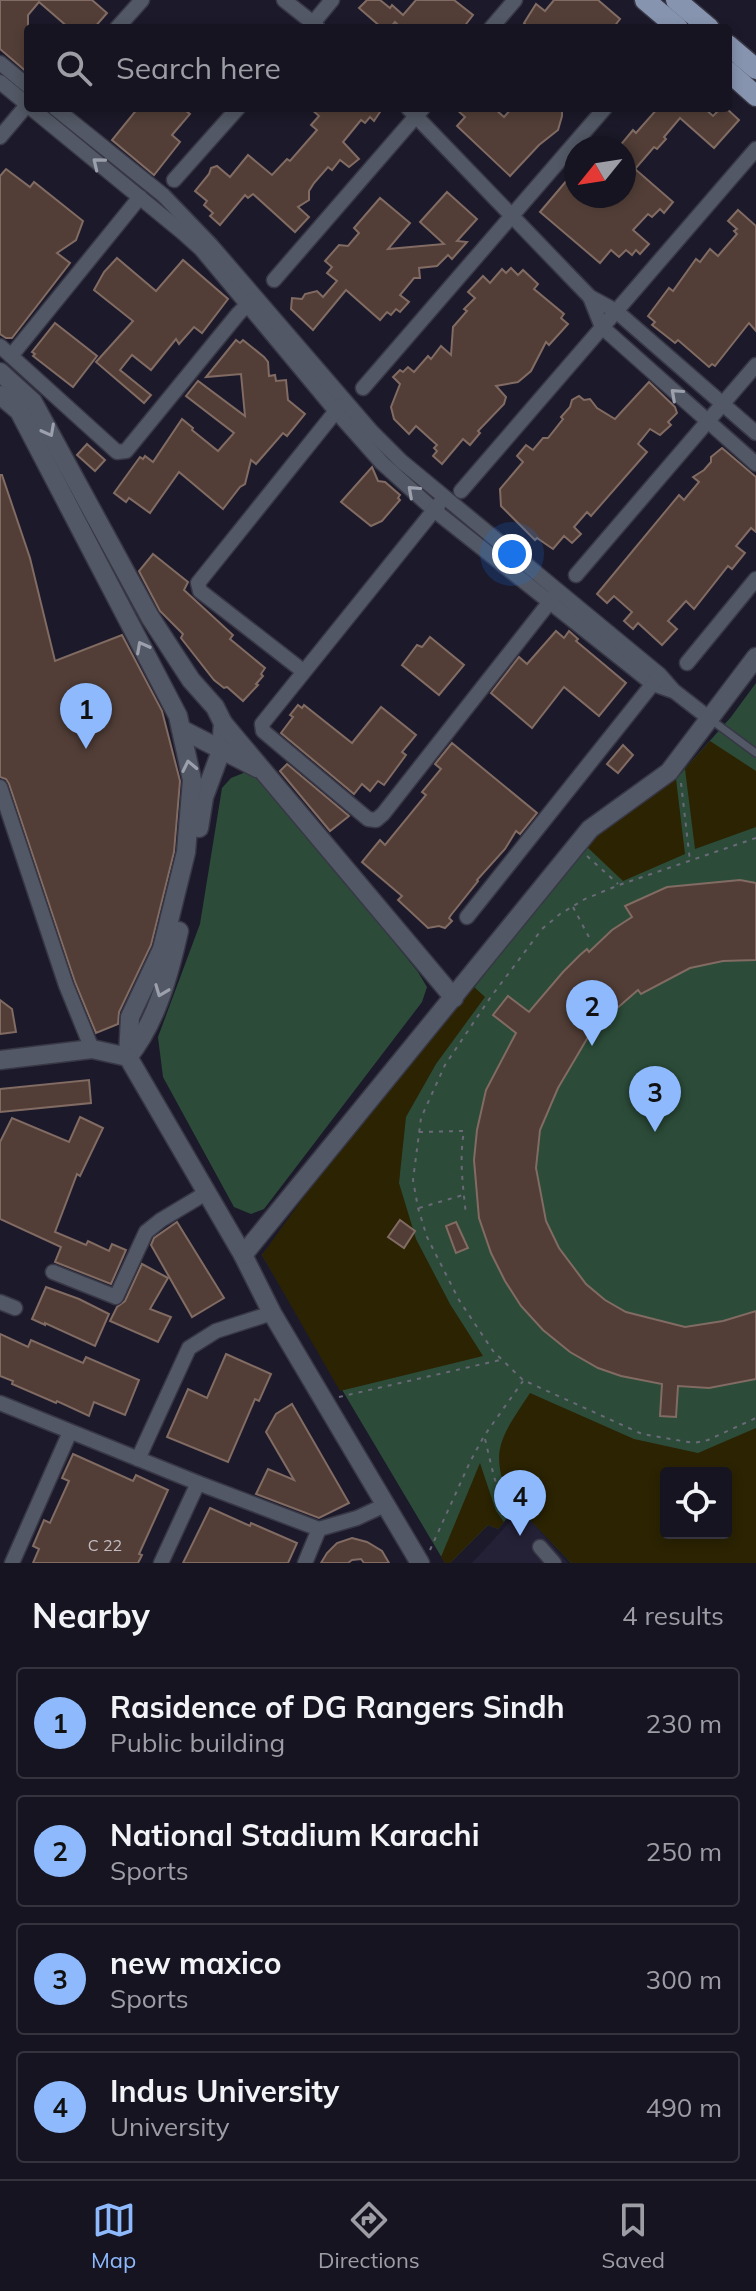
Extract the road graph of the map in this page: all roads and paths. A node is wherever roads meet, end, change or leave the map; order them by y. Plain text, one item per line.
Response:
1 (142, 0) edge
2 (284, 0) edge
3 (332, 0) edge
4 (515, 0) edge
5 (645, 0) edge
6 (676, 0) edge
7 (121, 24) edge
8 (312, 24) edge
9 (315, 24) edge
10 (494, 24) edge
11 (673, 24) edge
12 (704, 24) edge
13 (732, 48) edge
14 (0, 63) edge
15 (756, 69) edge
16 (732, 75) edge
17 (0, 82) edge
18 (24, 83) edge
19 (756, 96) edge
20 (24, 102) edge
21 (24, 111) edge
22 (36, 112) edge
23 (60, 112) edge
24 (234, 112) edge
25 (414, 112) edge
26 (418, 112) edge
27 (602, 112) edge
28 (0, 137) edge
29 (756, 149) edge
30 (174, 180) dead end
31 (140, 197) junction
32 (512, 215) junction
33 (274, 280) dead end
34 (590, 297) junction
35 (252, 301) junction
36 (616, 311) junction
37 (602, 327) junction
38 (5, 351) edge
39 (756, 365) edge
40 (0, 372) edge
41 (363, 388) dead end
42 (0, 395) edge
43 (723, 404) junction
44 (340, 405) junction
45 (708, 422) junction
46 (756, 433) edge
47 (756, 464) edge
48 (461, 491) dead end
49 (444, 497) junction
50 (434, 510) junction
51 (576, 575) dead end
52 (756, 579) edge
53 (554, 596) junction
54 (756, 657) edge
55 (687, 663) dead end
56 (303, 671) junction
57 (657, 679) junction
58 (206, 697) junction
59 (710, 719) junction
60 (180, 722) junction
61 (223, 723) junction
62 (221, 751) junction
63 (756, 753) edge
64 (677, 761) junction
65 (244, 762) junction
66 (265, 772) junction
67 (211, 777) junction
68 (0, 787) edge
69 (756, 838) edge
70 (587, 855) dead end
71 (690, 862) junction
72 (619, 885) junction
73 (572, 905) junction
74 (467, 917) dead end
75 (591, 941) dead end
76 (454, 998) junction
77 (92, 1049) junction
78 (128, 1057) junction
79 (0, 1060) edge
80 (419, 1132) junction
81 (206, 1193) junction
82 (464, 1195) junction
83 (418, 1208) junction
84 (466, 1215) dead end
85 (243, 1255) junction
86 (53, 1272) dead end
87 (0, 1302) edge
88 (15, 1308) dead end
89 (272, 1313) junction
90 (501, 1360) junction
91 (523, 1380) junction
92 (324, 1402) junction
93 (0, 1403) edge
94 (756, 1418) edge
95 (70, 1432) junction
96 (484, 1436) junction
97 (138, 1459) junction
98 (198, 1483) junction
99 (385, 1505) junction
100 (506, 1510) dead end
101 (319, 1529) junction
102 (540, 1547) dead end
103 (420, 1562) edge
104 (12, 1563) edge
105 (161, 1563) edge
106 (305, 1563) edge
107 (554, 1563) edge

1 - 7 street
2 - 8 street
3 - 9 street
4 - 10 street
5 - 11 main road
6 - 12 main road
13 - 15 main road
14 - 18 street
16 - 19 main road
17 - 20 street
21 - 28 street
31 -> 22 street
23 - 35 street
24 - 30 street
25 - 33 street
26 - 32 street
27 - 32 street
29 - 36 street
31 - 35 street
31 - 38 street
32 - 34 street
32 - 41 street
34 - 36 street
34 - 37 street
35 - 38 street
35 - 44 street
36 - 37 street
36 - 43 street
45 -> 37 street
37 - 48 street
39 - 43 street
40 -> 58 street
60 -> 42 street
43 - 45 street
43 - 46 street
44 - 49 street
50 -> 44 street
44 - 56 street
45 - 47 street
45 - 51 street
49 - 50 street
49 - 53 street
50 - 53 street
50 - 56 street
52 - 55 street
53 - 56 street
53 - 57 street
54 - 59 street
57 - 59 street
57 - 74 street
58 - 60 street
58 - 61 street
59 - 63 lane
59 - 64 street
60 - 62 street
78 -> 60 street
61 - 62 street
61 - 66 street
62 - 65 street
62 - 67 street
64 - 71 path
64 - 76 street
65 - 66 street
65 - 67 street
66 - 76 street
67 -> 78 street
68 - 77 street
69 - 71 path
70 - 72 path
71 - 72 path
72 - 73 path
73 - 75 path
73 - 80 path
76 - 85 street
77 - 78 street
77 - 79 street
78 - 81 street
80 - 82 path
80 - 83 path
81 - 85 street
81 - 86 street
82 - 83 path
82 - 84 path
83 - 90 path
85 - 89 street
87 - 88 street
89 - 92 street
89 - 97 street
90 - 91 path
90 - 92 path
91 - 94 path
91 - 96 path
92 - 99 street
93 - 95 street
95 - 97 street
95 - 104 street
96 - 100 path
96 - 103 path
97 - 98 street
98 - 101 street
98 - 105 street
99 - 101 street
99 - 103 street
101 - 106 street
102 - 107 street

